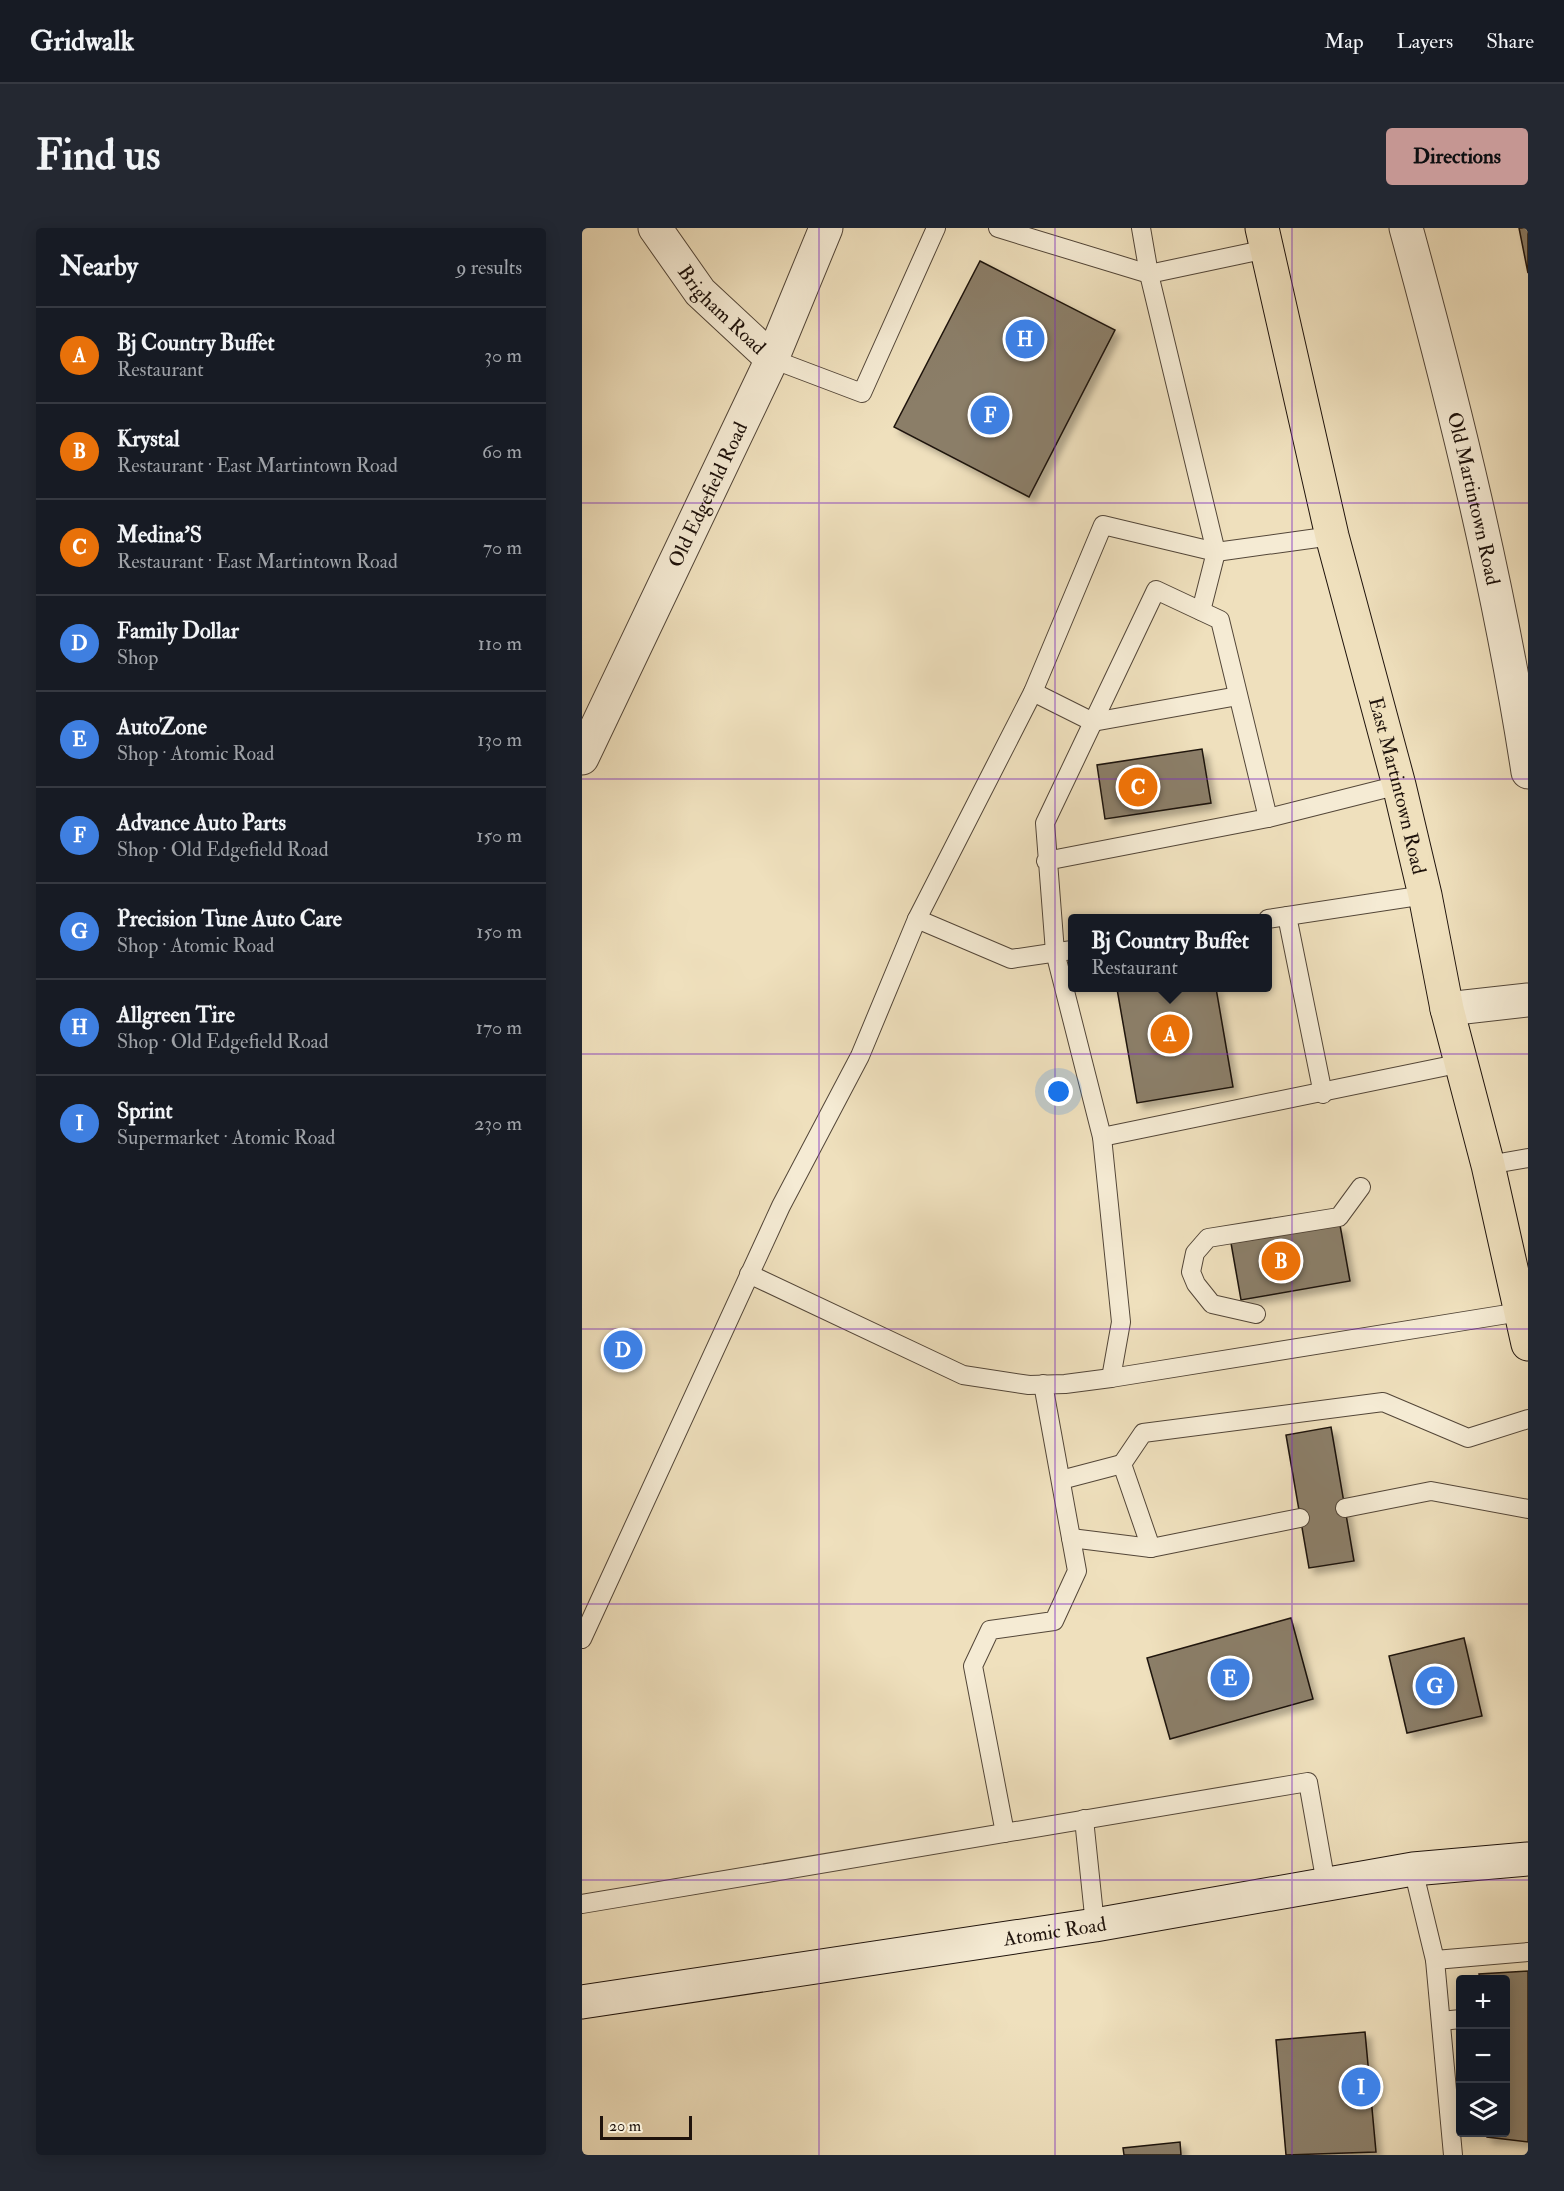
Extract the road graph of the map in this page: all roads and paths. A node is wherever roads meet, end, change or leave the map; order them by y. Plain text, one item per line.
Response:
1 (655, 228) edge
2 (826, 228) edge
3 (936, 228) edge
4 (998, 228) edge
5 (1141, 228) edge
6 (1406, 228) edge
7 (1265, 239) edge
8 (1149, 273) junction
9 (772, 359) junction
10 (1332, 536) junction
11 (1216, 552) junction
12 (1201, 611) junction
13 (1033, 692) junction
14 (1238, 696) junction
15 (1093, 722) junction
16 (582, 758) edge
17 (1528, 772) edge
18 (1399, 785) junction
19 (1268, 818) junction
20 (1046, 861) junction
21 (1425, 895) junction
22 (1287, 916) junction
23 (1272, 918) edge
24 (917, 919) junction
25 (1064, 951) edge
26 (1068, 971) edge
27 (1072, 992) edge
28 (1528, 1000) edge
29 (1447, 1009) junction
30 (1462, 1063) junction
31 (1323, 1094) junction
32 (1102, 1137) junction
33 (1528, 1158) edge
34 (1488, 1165) junction
35 (1361, 1187) dead end
36 (749, 1274) junction
37 (1520, 1294) edge
38 (1256, 1314) dead end
39 (1528, 1344) edge
40 (1111, 1378) junction
41 (1043, 1384) junction
42 (1528, 1419) edge
43 (1122, 1464) junction
44 (1061, 1480) junction
45 (1345, 1508) dead end
46 (1528, 1509) edge
47 (1300, 1518) dead end
48 (1071, 1538) junction
49 (1151, 1548) junction
50 (582, 1639) edge
51 (1084, 1819) junction
52 (1005, 1833) junction
53 (1528, 1859) edge
54 (1413, 1869) junction
55 (1326, 1884) junction
56 (582, 1904) edge
57 (1095, 1925) junction
58 (1528, 1952) edge
59 (1435, 1960) junction
60 (582, 2002) edge
61 (1456, 2020) edge
62 (1441, 2021) junction
63 (1453, 2064) edge
64 (1455, 2119) edge
65 (1453, 2155) edge

1 - 9 street, Brigham Road
2 - 9 street, Old Edgefield Road
3 - 9 lane
4 - 8 lane
5 - 8 lane
6 - 17 street, Old Martintown Road
7 - 8 lane
7 - 10 main road, East Martintown Road
8 - 11 lane
9 - 16 street, Old Edgefield Road
10 - 11 lane
10 - 18 main road, East Martintown Road
11 - 12 lane
11 - 13 lane
12 - 14 lane
12 - 15 lane
13 - 15 lane
13 - 24 lane
14 - 15 lane
14 - 19 lane
15 - 20 lane
18 - 19 lane
18 - 21 main road, East Martintown Road
19 - 20 lane
20 - 25 lane
21 - 22 lane
21 - 29 main road, East Martintown Road
22 - 23 lane
22 - 31 lane
24 - 25 lane
24 - 36 lane
25 - 26 lane
27 - 32 lane
28 - 29 street
29 - 30 main road, East Martintown Road
30 - 31 lane
30 - 34 main road, East Martintown Road
31 - 32 lane
32 - 40 lane
33 - 34 lane
34 - 37 main road, East Martintown Road
35 - 38 lane
36 - 41 lane
36 - 50 lane
37 - 39 main road, East Martintown Road
37 - 40 lane
40 - 41 lane
41 - 44 lane
42 - 43 lane
43 - 44 lane
43 - 49 lane
44 - 48 lane
45 - 46 lane
47 - 49 lane
48 - 49 lane
48 - 52 lane
51 - 52 lane
51 - 55 lane
51 - 57 lane
52 - 56 lane
53 - 54 street, Atomic Road
54 - 55 street, Atomic Road
54 - 59 lane
55 - 57 street, Atomic Road
57 - 60 street, Atomic Road
58 - 59 lane
59 - 62 lane
61 - 62 lane
62 - 63 lane
63 - 64 lane
64 - 65 lane

